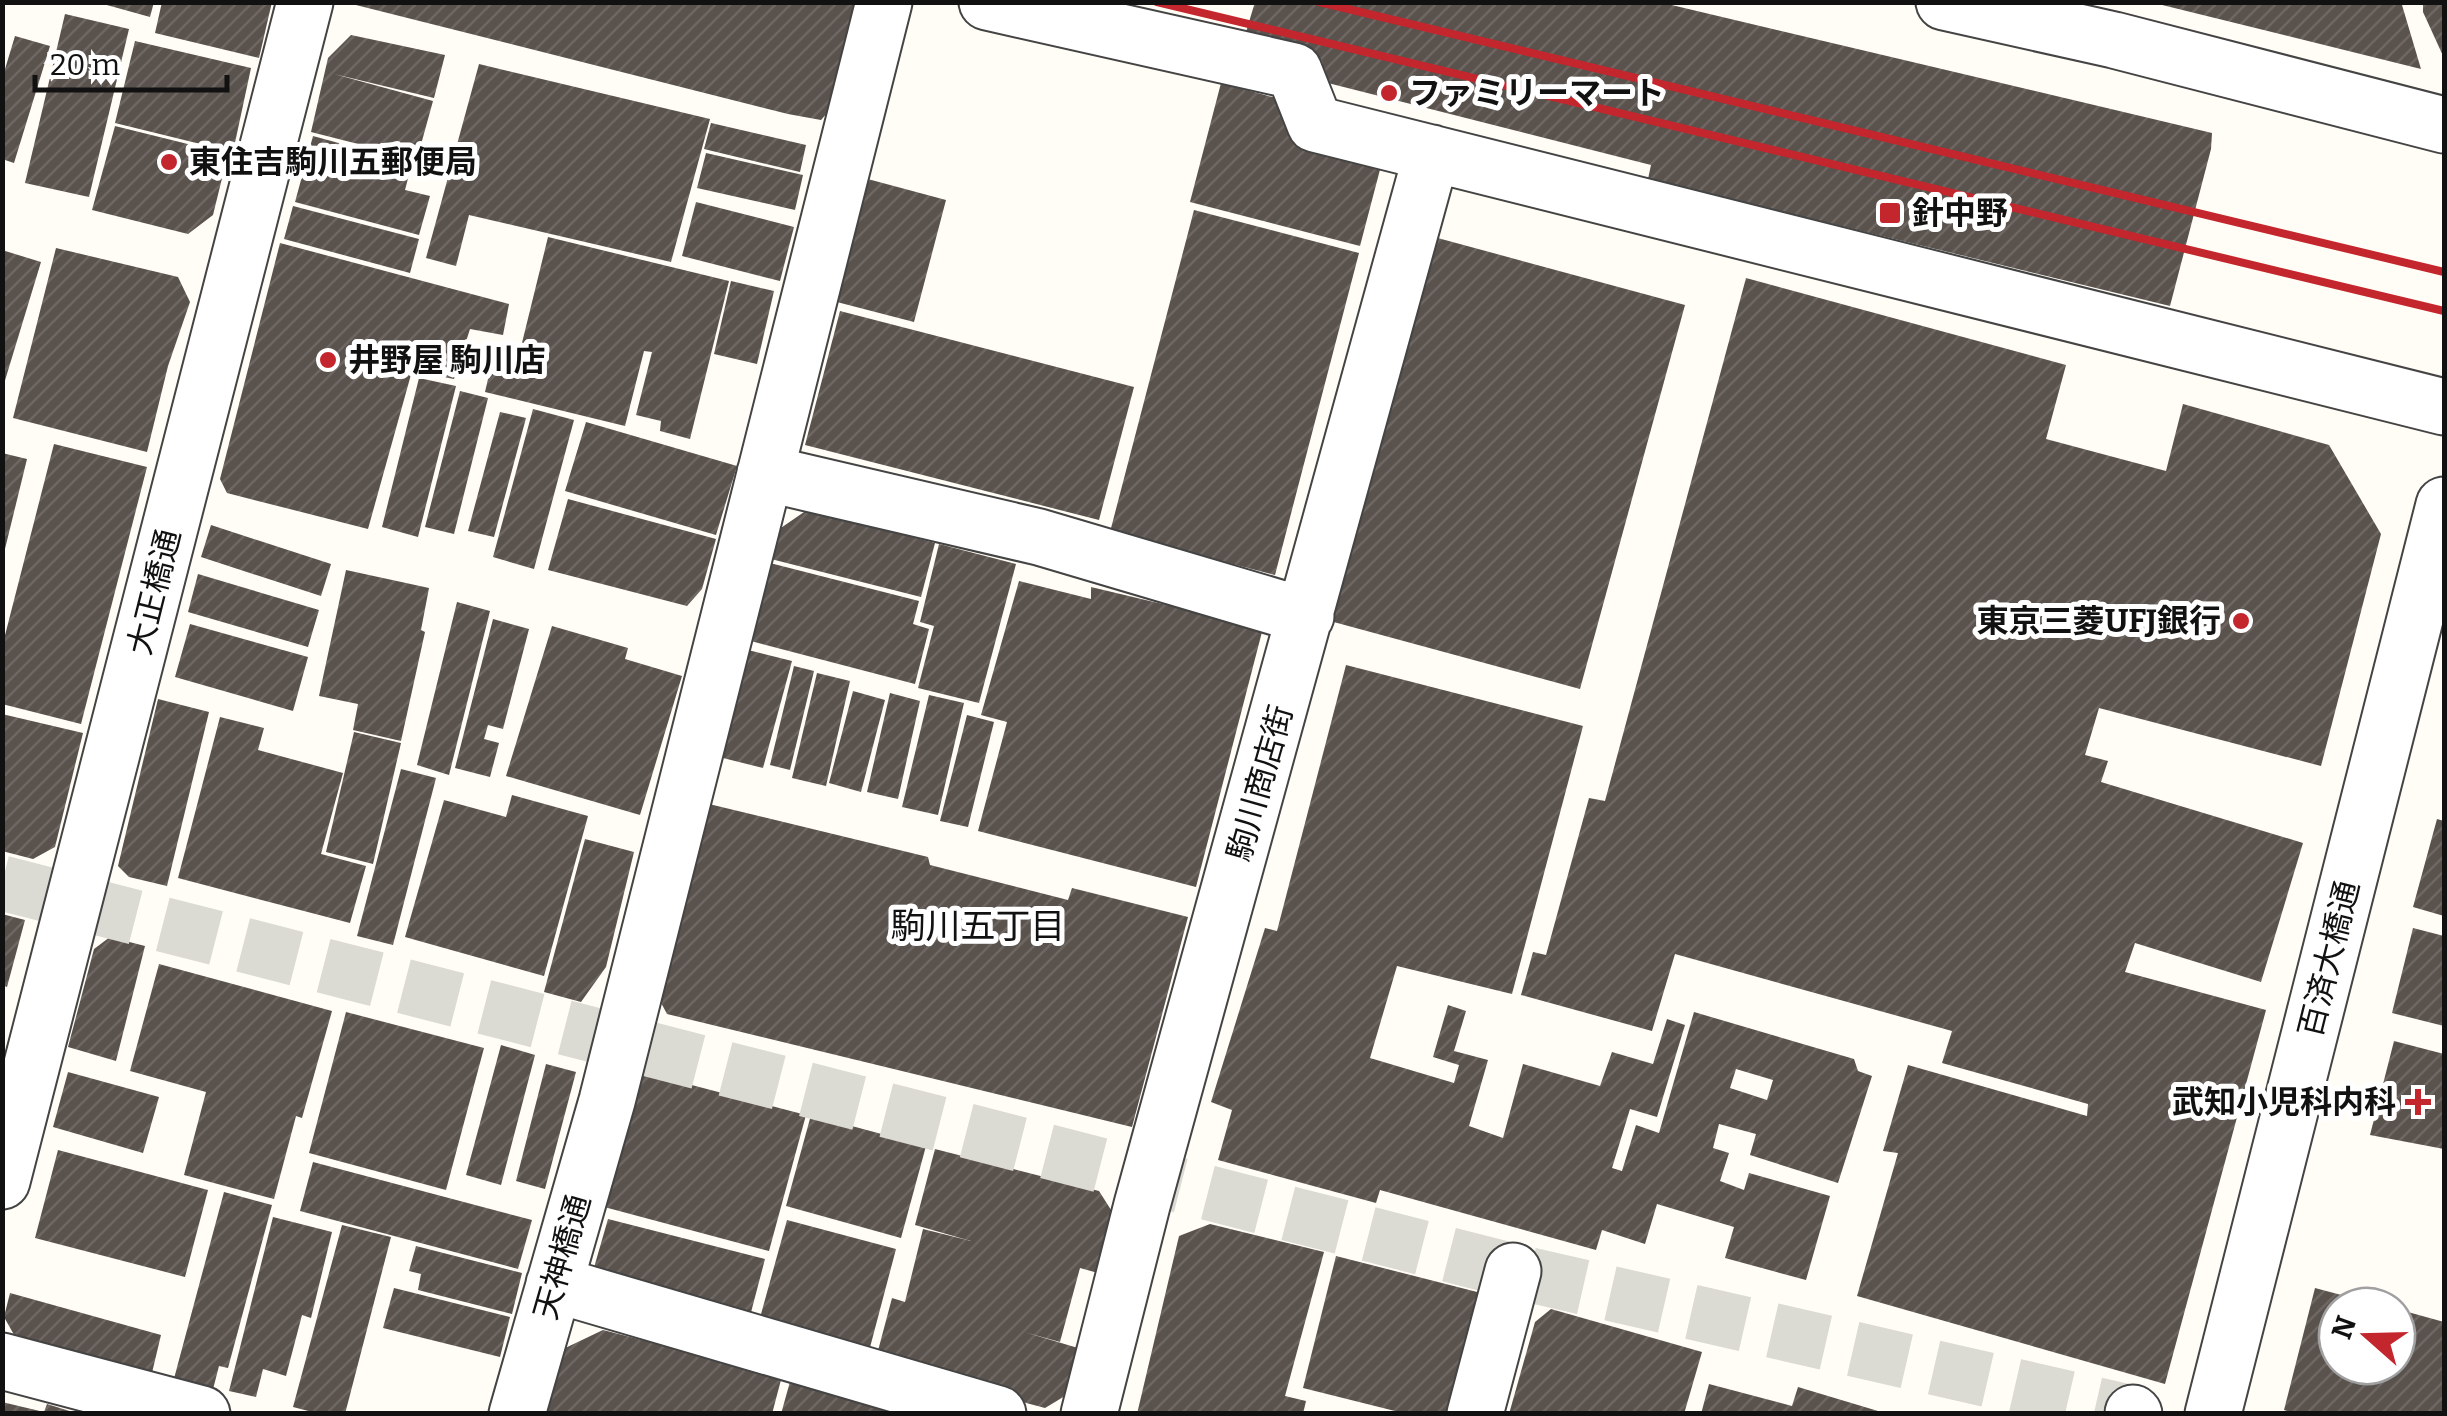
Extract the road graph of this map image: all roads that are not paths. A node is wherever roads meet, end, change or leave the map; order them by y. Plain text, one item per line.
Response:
1 (305, 2) edge
2 (884, 2) edge
3 (987, 2) edge
4 (1944, 2) edge
5 (2120, 21) edge
6 (2444, 125) edge
7 (1432, 153) junction
8 (2444, 406) edge
9 (765, 472) junction
10 (2444, 506) edge
11 (1306, 616) junction
12 (2, 1181) edge
13 (1513, 1271) dead end
14 (554, 1284) junction
15 (2, 1361) edge
16 (202, 1414) edge
17 (516, 1414) edge
18 (998, 1414) edge
19 (1089, 1414) edge
20 (1476, 1414) edge
21 (2213, 1414) edge

1 - 12 street, 大正橋通
2 - 9 street, 天神橋通
3 - 7 street
4 - 5 street
5 - 6 street
7 - 8 street
7 - 11 street, 駒川商店街
9 - 11 street
9 - 14 street, 天神橋通
10 - 21 street, 百済大橋通
11 - 19 street, 駒川商店街
13 - 20 street
14 - 17 street, 天神橋通
14 - 18 street
15 - 16 street

